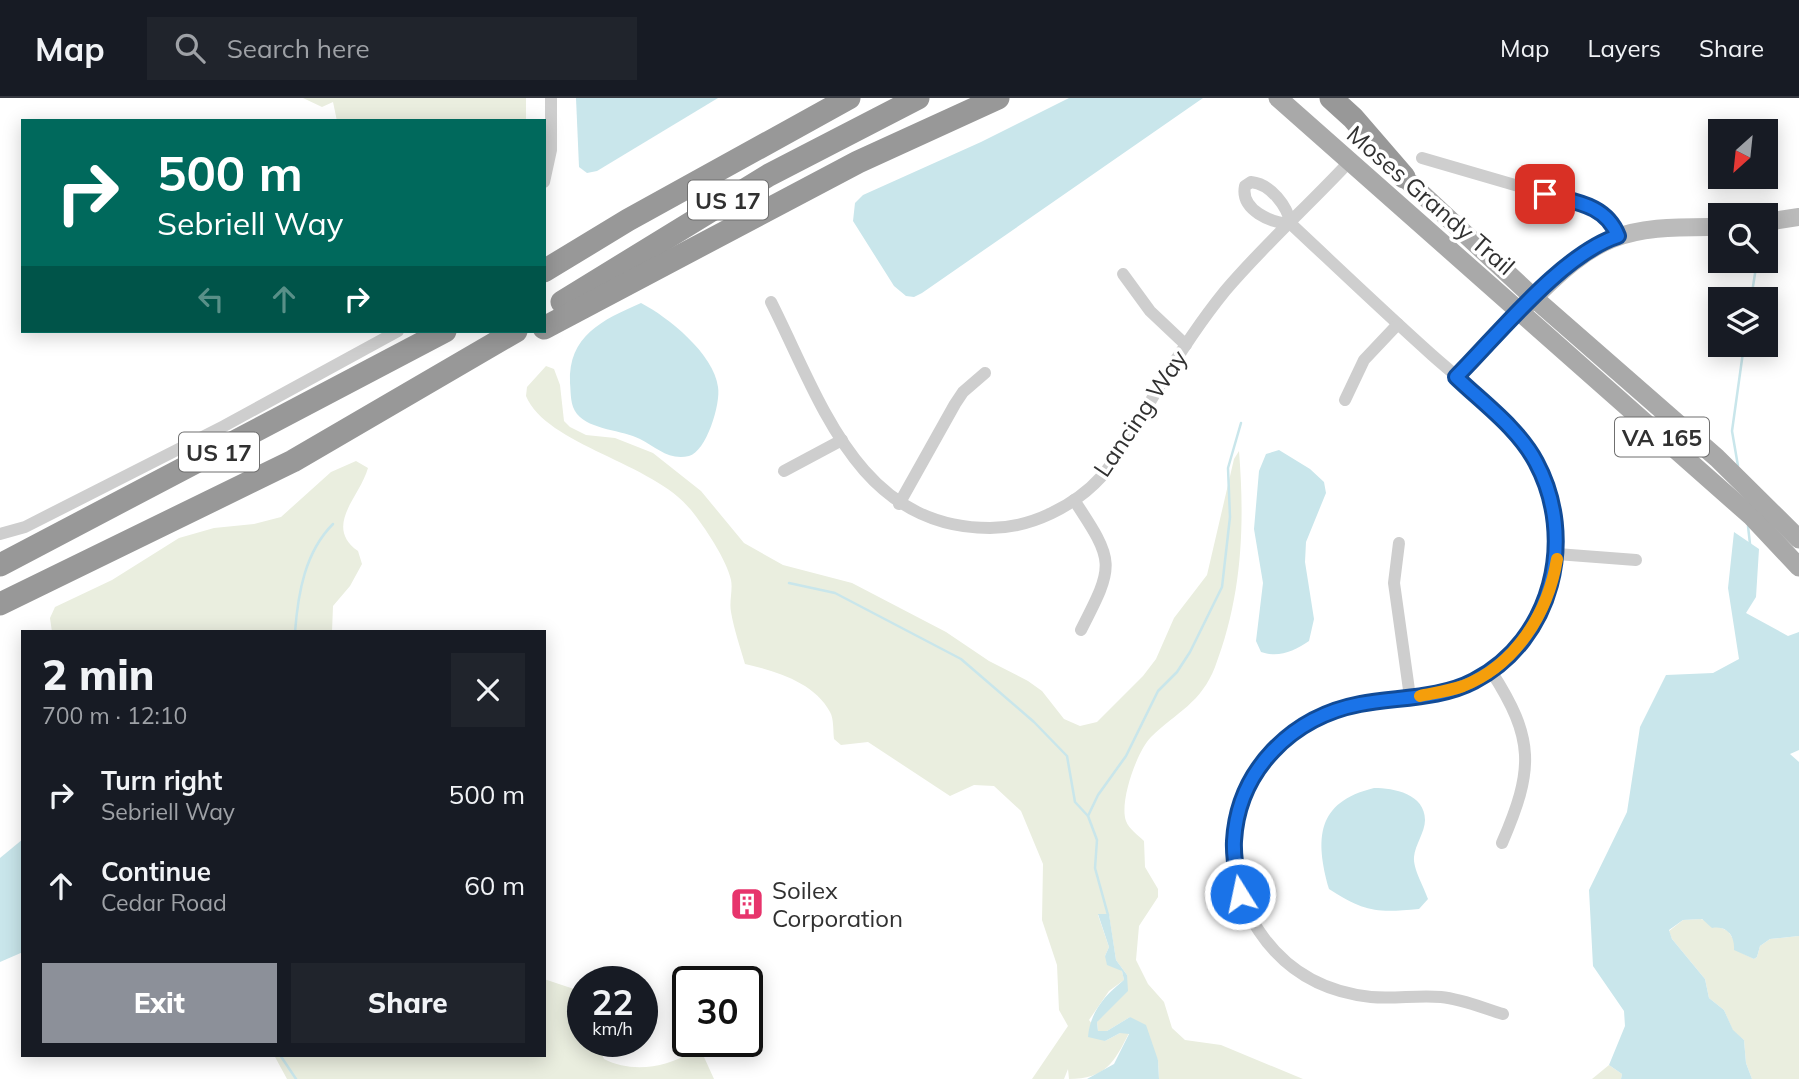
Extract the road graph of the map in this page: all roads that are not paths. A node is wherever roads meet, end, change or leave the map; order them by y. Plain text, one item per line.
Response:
1 (551, 98) edge
2 (818, 98) edge
3 (849, 98) edge
4 (918, 98) edge
5 (998, 98) edge
6 (1278, 98) edge
7 (1318, 98) edge
8 (1331, 98) edge
9 (1422, 158) dead end
10 (1349, 162) junction
11 (546, 173) edge
12 (1404, 177) junction
13 (1799, 217) edge
14 (628, 220) junction
15 (1778, 220) edge
16 (1290, 224) junction
17 (1708, 227) edge
18 (1618, 236) junction
19 (546, 270) edge
20 (1124, 274) dead end
21 (771, 302) dead end
22 (1528, 304) junction
23 (546, 312) edge
24 (1398, 324) junction
25 (546, 327) edge
26 (394, 333) edge
27 (440, 333) edge
28 (513, 333) edge
29 (535, 333) edge
30 (1186, 345) junction
31 (456, 372) junction
32 (985, 373) dead end
33 (1456, 377) junction
34 (1345, 400) dead end
35 (842, 440) junction
36 (784, 471) dead end
37 (1074, 500) junction
38 (899, 504) junction
39 (0, 534) edge
40 (1799, 539) edge
41 (1399, 543) dead end
42 (1557, 554) junction
43 (1636, 560) dead end
44 (0, 565) edge
45 (1799, 567) edge
46 (0, 604) edge
47 (1081, 630) dead end
48 (1492, 671) junction
49 (1410, 697) junction
50 (1502, 843) dead end
51 (1503, 1014) dead end

1 - 11 street
2 - 14 highway
3 - 14 highway, US 17
4 - 23 highway, US 17
5 - 25 highway
6 - 10 main road, Moses Grandy Trail / VA 165
7 - 12 main road, Moses Grandy Trail / VA 165
8 - 12 highway
9 - 18 street
10 - 16 street, Lancing Way
10 - 22 main road, Moses Grandy Trail / VA 165
12 - 22 main road, Moses Grandy Trail / VA 165
13 - 15 street
14 - 19 highway, US 17
16 - 24 street
16 - 30 street, Lancing Way
17 - 18 street
18 - 22 street
20 - 30 street
21 - 35 street, Lancing Way
22 - 33 street
22 - 40 main road, Moses Grandy Trail / VA 165
22 - 45 main road, Moses Grandy Trail / VA 165
24 - 33 street
24 - 34 street
26 - 39 street
27 - 44 highway, US 17
28 - 31 highway, US 17
29 - 31 highway
30 - 37 street, Lancing Way
31 - 46 highway, US 17
32 - 38 street
33 - 42 street
35 - 36 street
35 - 38 street, Lancing Way
37 - 38 street, Lancing Way
37 - 47 street
41 - 49 street
42 - 43 street
42 - 48 street
48 - 49 street
48 - 50 street
49 - 51 street

